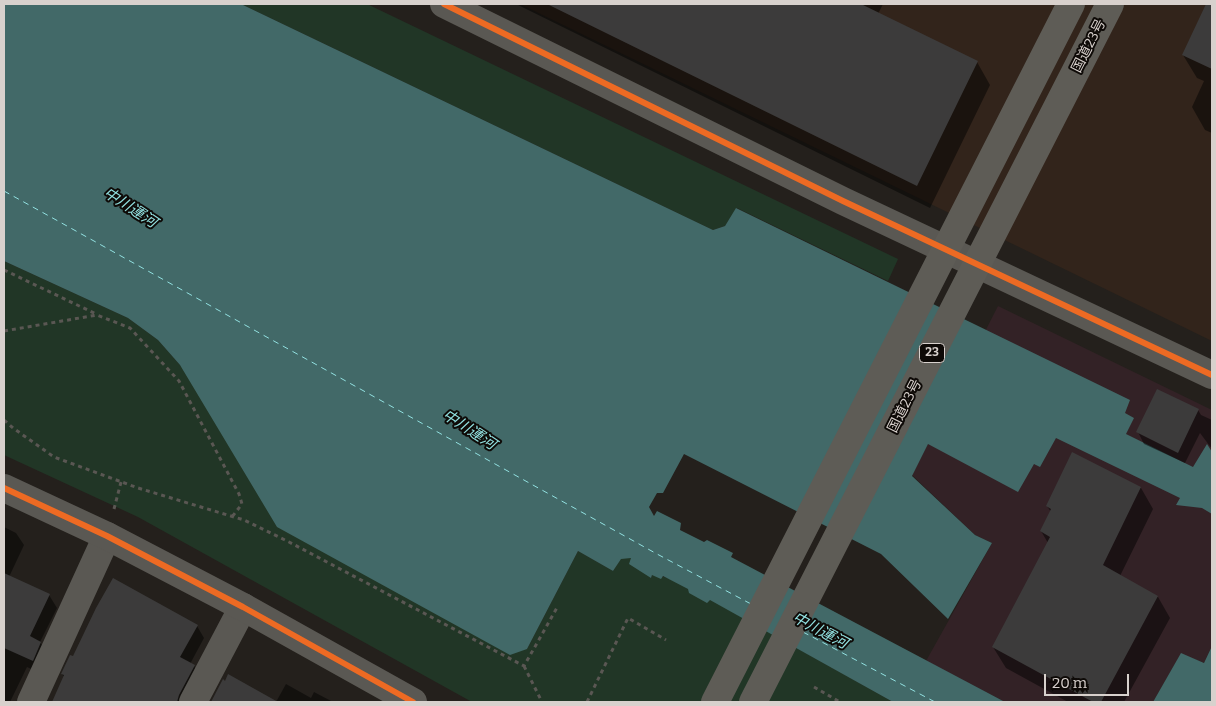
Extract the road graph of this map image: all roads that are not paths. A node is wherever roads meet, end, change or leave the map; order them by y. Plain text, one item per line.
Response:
1 (444, 4) edge
2 (1071, 4) edge
3 (1110, 4) edge
4 (1212, 375) edge
5 (4, 488) edge
6 (107, 536) junction
7 (243, 607) junction
8 (396, 698) edge
9 (31, 702) edge
10 (193, 702) edge
11 (714, 702) edge
12 (753, 702) edge

1 - 4 street
2 - 11 highway, 23, bridge
3 - 12 highway, 国道23号 / 23, bridge
5 - 6 street
6 - 7 street
6 - 9 street
7 - 8 street
7 - 10 street

